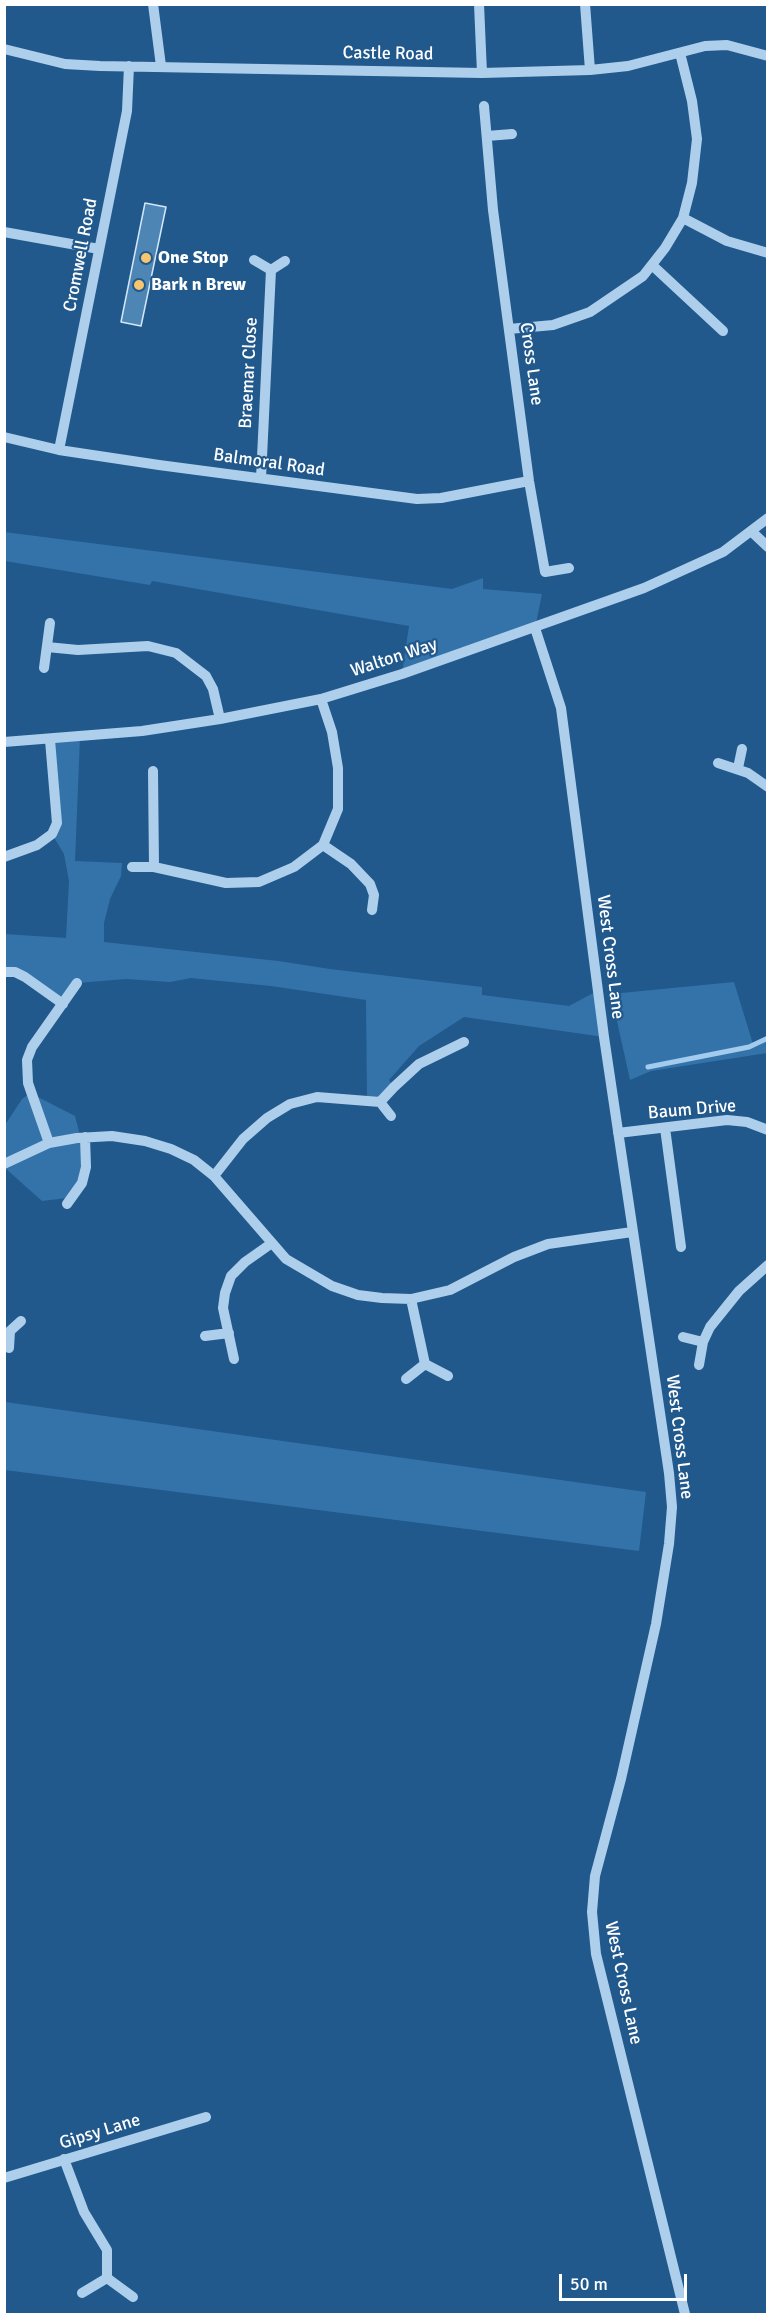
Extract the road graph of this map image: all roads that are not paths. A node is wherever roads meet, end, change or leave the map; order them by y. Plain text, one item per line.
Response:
1 (153, 4) edge
2 (479, 4) edge
3 (585, 4) edge
4 (4, 49) edge
5 (680, 53) junction
6 (768, 56) edge
7 (129, 66) junction
8 (161, 66) junction
9 (590, 70) junction
10 (482, 73) junction
11 (484, 106) dead end
12 (512, 134) dead end
13 (487, 136) junction
14 (683, 218) junction
15 (4, 232) edge
16 (99, 249) junction
17 (768, 253) edge
18 (254, 260) dead end
19 (285, 261) dead end
20 (651, 265) junction
21 (271, 270) junction
22 (509, 329) junction
23 (723, 331) dead end
24 (4, 437) edge
25 (59, 450) junction
26 (261, 478) junction
27 (529, 480) junction
28 (768, 518) edge
29 (751, 531) junction
30 (768, 547) edge
31 (569, 568) dead end
32 (50, 623) dead end
33 (535, 628) junction
34 (47, 646) junction
35 (44, 668) dead end
36 (321, 699) junction
37 (220, 719) junction
38 (50, 740) junction
39 (4, 742) edge
40 (742, 749) dead end
41 (718, 763) dead end
42 (738, 768) junction
43 (153, 771) dead end
44 (768, 787) edge
45 (324, 845) junction
46 (4, 857) edge
47 (132, 867) dead end
48 (154, 867) junction
49 (372, 910) dead end
50 (10, 972) edge
51 (77, 984) dead end
52 (63, 1004) junction
53 (464, 1042) dead end
54 (380, 1101) junction
55 (391, 1116) dead end
56 (665, 1128) junction
57 (768, 1130) edge
58 (618, 1133) junction
59 (85, 1137) junction
60 (49, 1143) junction
61 (4, 1164) edge
62 (214, 1176) junction
63 (67, 1204) dead end
64 (632, 1232) junction
65 (272, 1243) junction
66 (681, 1248) dead end
67 (768, 1265) edge
68 (411, 1299) junction
69 (21, 1321) dead end
70 (7, 1329) edge
71 (229, 1333) junction
72 (205, 1336) dead end
73 (683, 1337) dead end
74 (703, 1342) junction
75 (9, 1348) dead end
76 (234, 1359) dead end
77 (425, 1364) junction
78 (699, 1365) dead end
79 (448, 1376) dead end
80 (406, 1379) dead end
81 (206, 2117) dead end
82 (64, 2159) junction
83 (4, 2178) edge
84 (107, 2278) junction
85 (82, 2294) dead end
86 (133, 2297) dead end
87 (686, 2314) edge

1 - 8 street
2 - 10 street
3 - 9 street
4 - 7 street, Castle Road
5 - 6 street, Castle Road
5 - 9 street, Castle Road
5 - 14 street
7 - 8 street, Castle Road
7 - 16 street, Cromwell Road
8 - 10 street, Castle Road
9 - 10 street, Castle Road
11 - 13 street, Cross Lane
12 - 13 street
13 - 22 street, Cross Lane
14 - 17 street
14 - 20 street
15 - 16 street
16 - 25 street, Cromwell Road
18 - 21 street
19 - 21 street
20 - 22 street
20 - 23 street
21 - 26 street, Braemar Close
22 - 27 street, Cross Lane
24 - 25 street, Balmoral Road
25 - 26 street, Balmoral Road
26 - 27 street, Balmoral Road
27 - 31 street, Cross Lane
28 - 29 street, Walton Way
29 - 30 street
29 - 33 street, Walton Way
32 - 34 street
33 - 36 street, Walton Way
33 - 58 street, West Cross Lane
34 - 35 street
34 - 37 street
36 - 37 street, Walton Way
36 - 45 street
37 - 38 street, Walton Way
38 - 39 street, Walton Way
38 - 46 street
40 - 42 street
41 - 42 street
42 - 44 street
43 - 48 street
45 - 48 street
45 - 49 street
47 - 48 street
50 - 52 street
51 - 52 street
52 - 60 street
53 - 54 street
54 - 55 street
54 - 62 street
56 - 57 street, Baum Drive
56 - 58 street, Baum Drive
56 - 66 street
58 - 64 street, West Cross Lane
59 - 60 street
59 - 62 street
59 - 63 street
60 - 61 street
62 - 65 street
64 - 68 street
64 - 87 street, West Cross Lane
65 - 68 street
65 - 71 street
67 - 74 street
68 - 77 street
69 - 70 street
70 - 75 street
71 - 72 street
71 - 76 street
73 - 74 street
74 - 78 street
77 - 79 street
77 - 80 street
81 - 82 street, Gipsy Lane
82 - 83 street, Gipsy Lane
82 - 84 street
84 - 85 street
84 - 86 street

